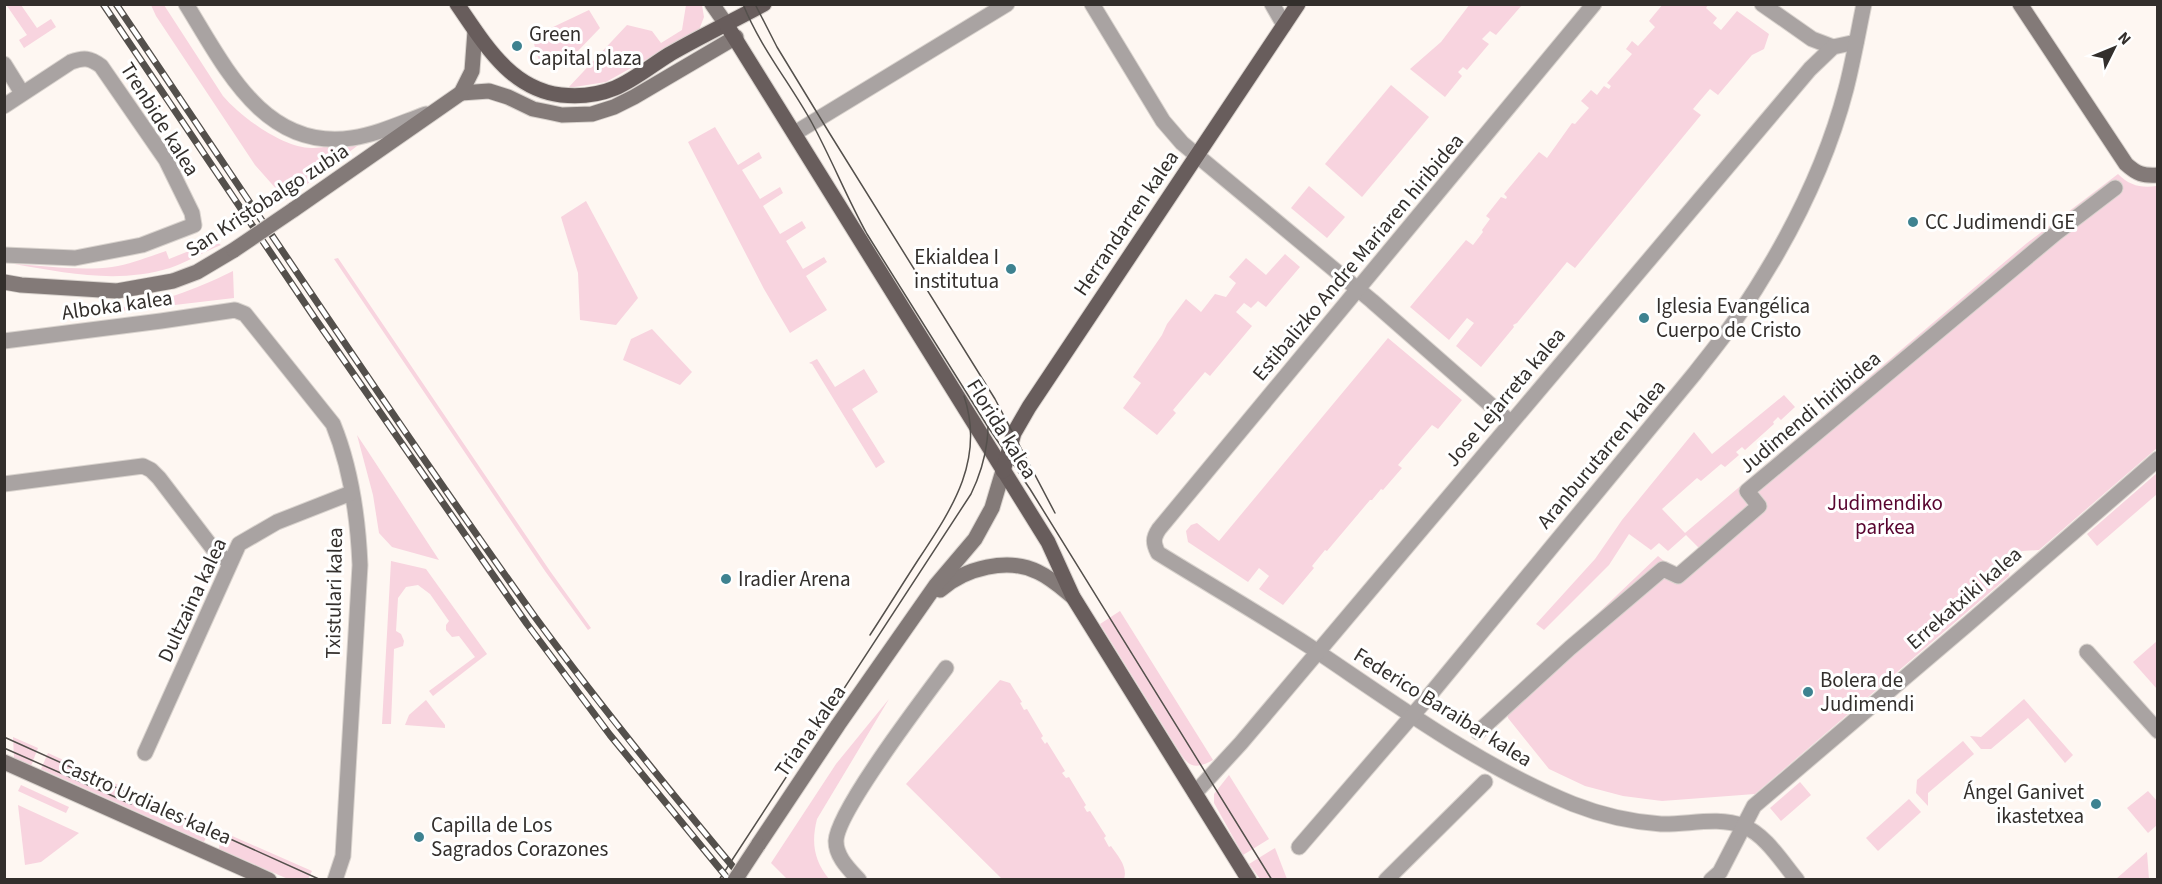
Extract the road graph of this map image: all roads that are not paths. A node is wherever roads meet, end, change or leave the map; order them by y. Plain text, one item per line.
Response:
1 (186, 4) edge
2 (457, 4) edge
3 (712, 4) edge
4 (764, 4) edge
5 (1006, 4) edge
6 (1092, 4) edge
7 (1272, 4) edge
8 (1298, 4) edge
9 (1594, 4) edge
10 (1762, 4) edge
11 (1864, 4) edge
12 (2020, 4) edge
13 (726, 24) junction
14 (1284, 25) junction
15 (475, 31) junction
16 (736, 37) junction
17 (1856, 42) junction
18 (1833, 47) junction
19 (4, 64) edge
20 (22, 93) junction
21 (461, 93) junction
22 (4, 106) edge
23 (440, 109) junction
24 (795, 133) junction
25 (1197, 155) junction
26 (2157, 175) edge
27 (2115, 188) dead end
28 (4, 255) edge
29 (4, 282) edge
30 (1359, 290) junction
31 (235, 310) joint
32 (4, 341) edge
33 (1510, 423) junction
34 (2157, 459) edge
35 (1003, 471) junction
36 (4, 484) edge
37 (351, 493) junction
38 (1154, 537) joint
39 (229, 562) junction
40 (1073, 597) junction
41 (920, 608) junction
42 (2087, 652) dead end
43 (1318, 653) junction
44 (946, 668) dead end
45 (1412, 716) junction
46 (2157, 731) edge
47 (1478, 732) dead end
48 (145, 753) dead end
49 (4, 762) edge
50 (1485, 782) dead end
51 (1195, 793) junction
52 (1743, 826) junction
53 (1299, 847) dead end
54 (270, 879) edge
55 (335, 879) edge
56 (735, 879) edge
57 (859, 879) edge
58 (1249, 879) edge
59 (1386, 879) edge
60 (1711, 879) edge
61 (1797, 879) edge

1 - 23 street
2 - 15 main road
3 - 13 main road, Florida kalea
4 - 13 main road
5 - 24 street
6 - 25 street
7 - 14 street
8 - 14 main road, Herrandarren kalea
9 - 30 street, Estibalizko Andre Mariaren hiribidea
10 - 18 street
11 - 17 street, Aranburutarren kalea
12 - 26 main road
13 - 15 main road
13 - 16 main road, Florida kalea
14 - 25 main road, Herrandarren kalea
15 - 21 main road
16 - 21 main road
16 - 24 main road, Florida kalea
17 - 18 street
17 - 45 street, Aranburutarren kalea
18 - 33 street, Jose Lejarreta kalea
19 - 20 street
20 - 22 street
20 - 28 street, Trenbide kalea
21 - 23 main road, San Kristobalgo zubia
23 - 29 main road, San Kristobalgo zubia, bridge
24 - 35 main road, Florida kalea
25 - 30 street
25 - 35 main road, Herrandarren kalea
27 - 47 street, Judimendi hiribidea
30 - 33 street
30 - 38 street, Estibalizko Andre Mariaren hiribidea
31 - 32 street, Alboka kalea
31 - 37 street, Txistulari kalea
33 - 43 street, Jose Lejarreta kalea
34 - 52 street, Errekatxiki kalea
35 - 40 main road, Florida kalea
35 - 41 main road, Triana kalea
36 - 39 street
37 - 39 street, Dultzaina kalea
37 - 55 street, Txistulari kalea
38 - 43 street, Federico Baraibar kalea
39 - 48 street, Dultzaina kalea
40 - 41 main road, Triana kalea
40 - 51 main road, Florida kalea
41 - 56 main road, Triana kalea, bridge
42 - 46 street
43 - 45 street, Federico Baraibar kalea
43 - 51 street, Jose Lejarreta kalea
44 - 57 street
45 - 52 street, Federico Baraibar kalea
45 - 53 street, Aranburutarren kalea
49 - 54 main road, Castro Urdiales kalea
50 - 59 street
51 - 58 main road, Florida kalea
52 - 60 street, Errekatxiki kalea
52 - 61 street

